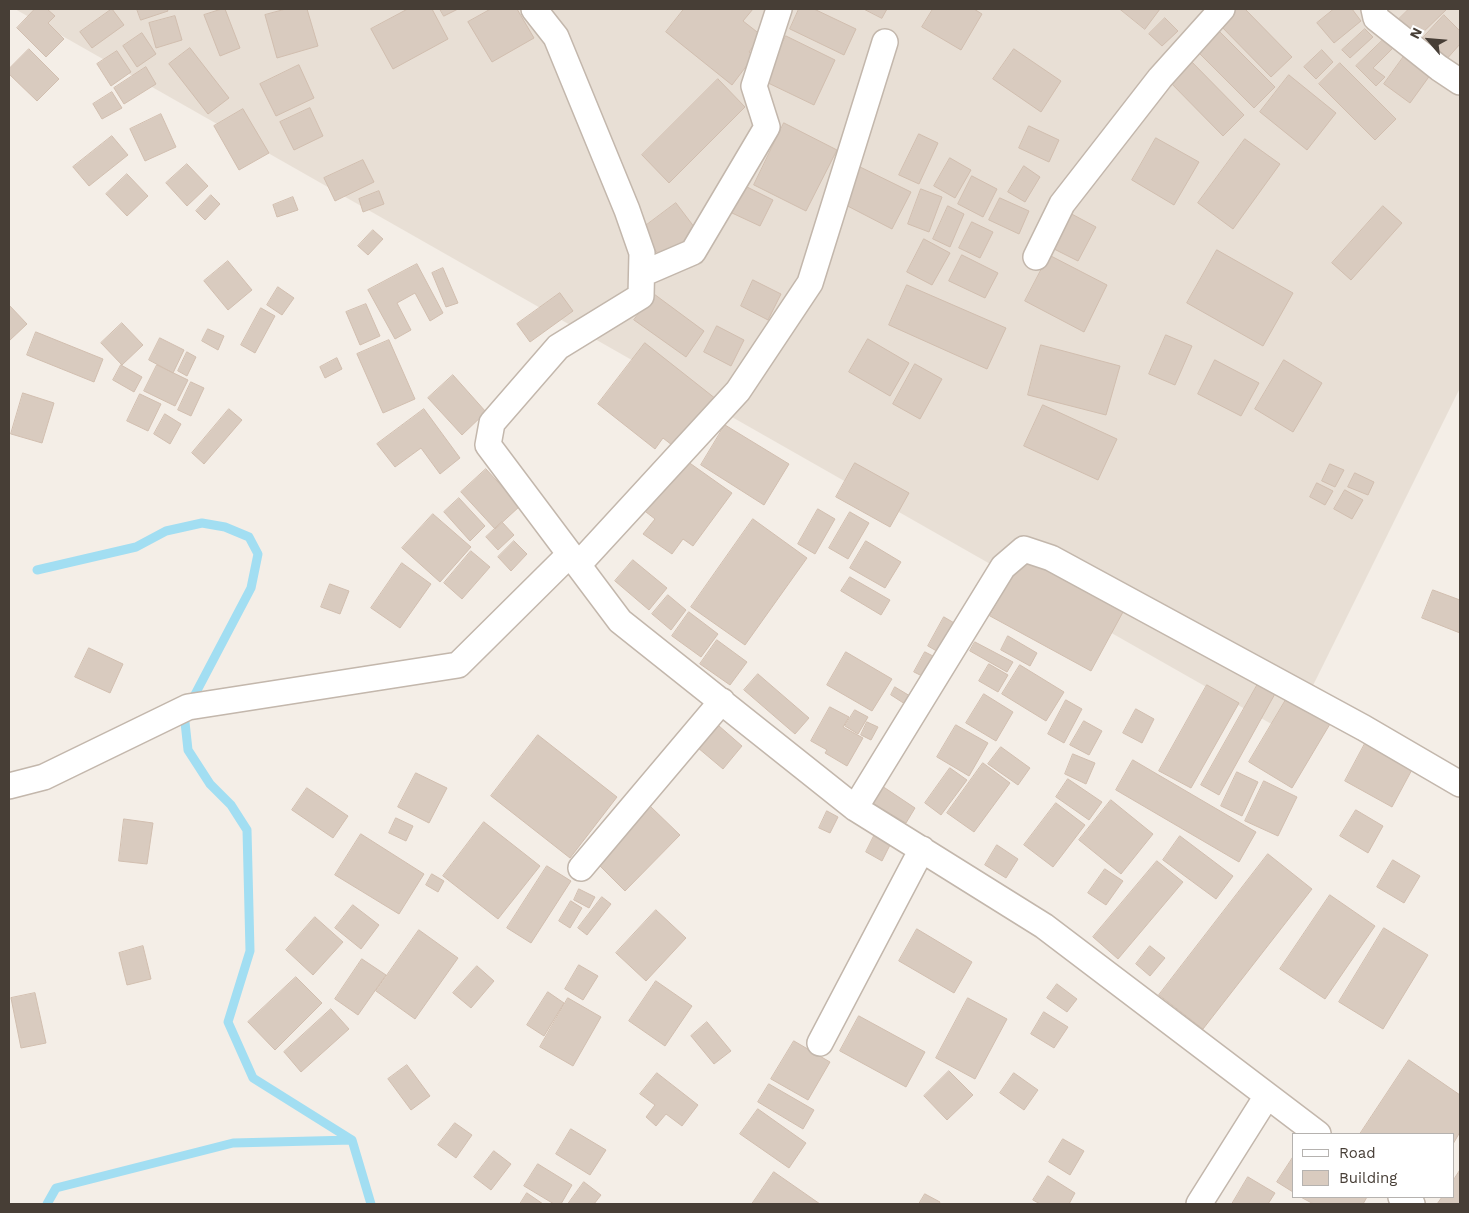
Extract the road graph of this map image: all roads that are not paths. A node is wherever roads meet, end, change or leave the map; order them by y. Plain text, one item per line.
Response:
1 (534, 9) edge
2 (779, 9) edge
3 (1222, 9) edge
4 (1374, 9) edge
5 (885, 42) dead end
6 (1460, 82) edge
7 (1036, 257) dead end
8 (642, 274) junction
9 (574, 560) junction
10 (722, 701) junction
11 (1460, 784) edge
12 (9, 786) edge
13 (855, 808) junction
14 (922, 849) junction
15 (581, 868) dead end
16 (820, 1043) dead end
17 (1267, 1096) junction
18 (1317, 1133) edge
19 (1199, 1204) edge

1 - 8 street
2 - 8 street
3 - 7 street
4 - 6 street
5 - 9 street
8 - 9 street
9 - 10 street
9 - 12 street
10 - 13 street
10 - 15 street
11 - 13 street
13 - 14 street
14 - 16 street
14 - 17 street
17 - 18 street
17 - 19 street

